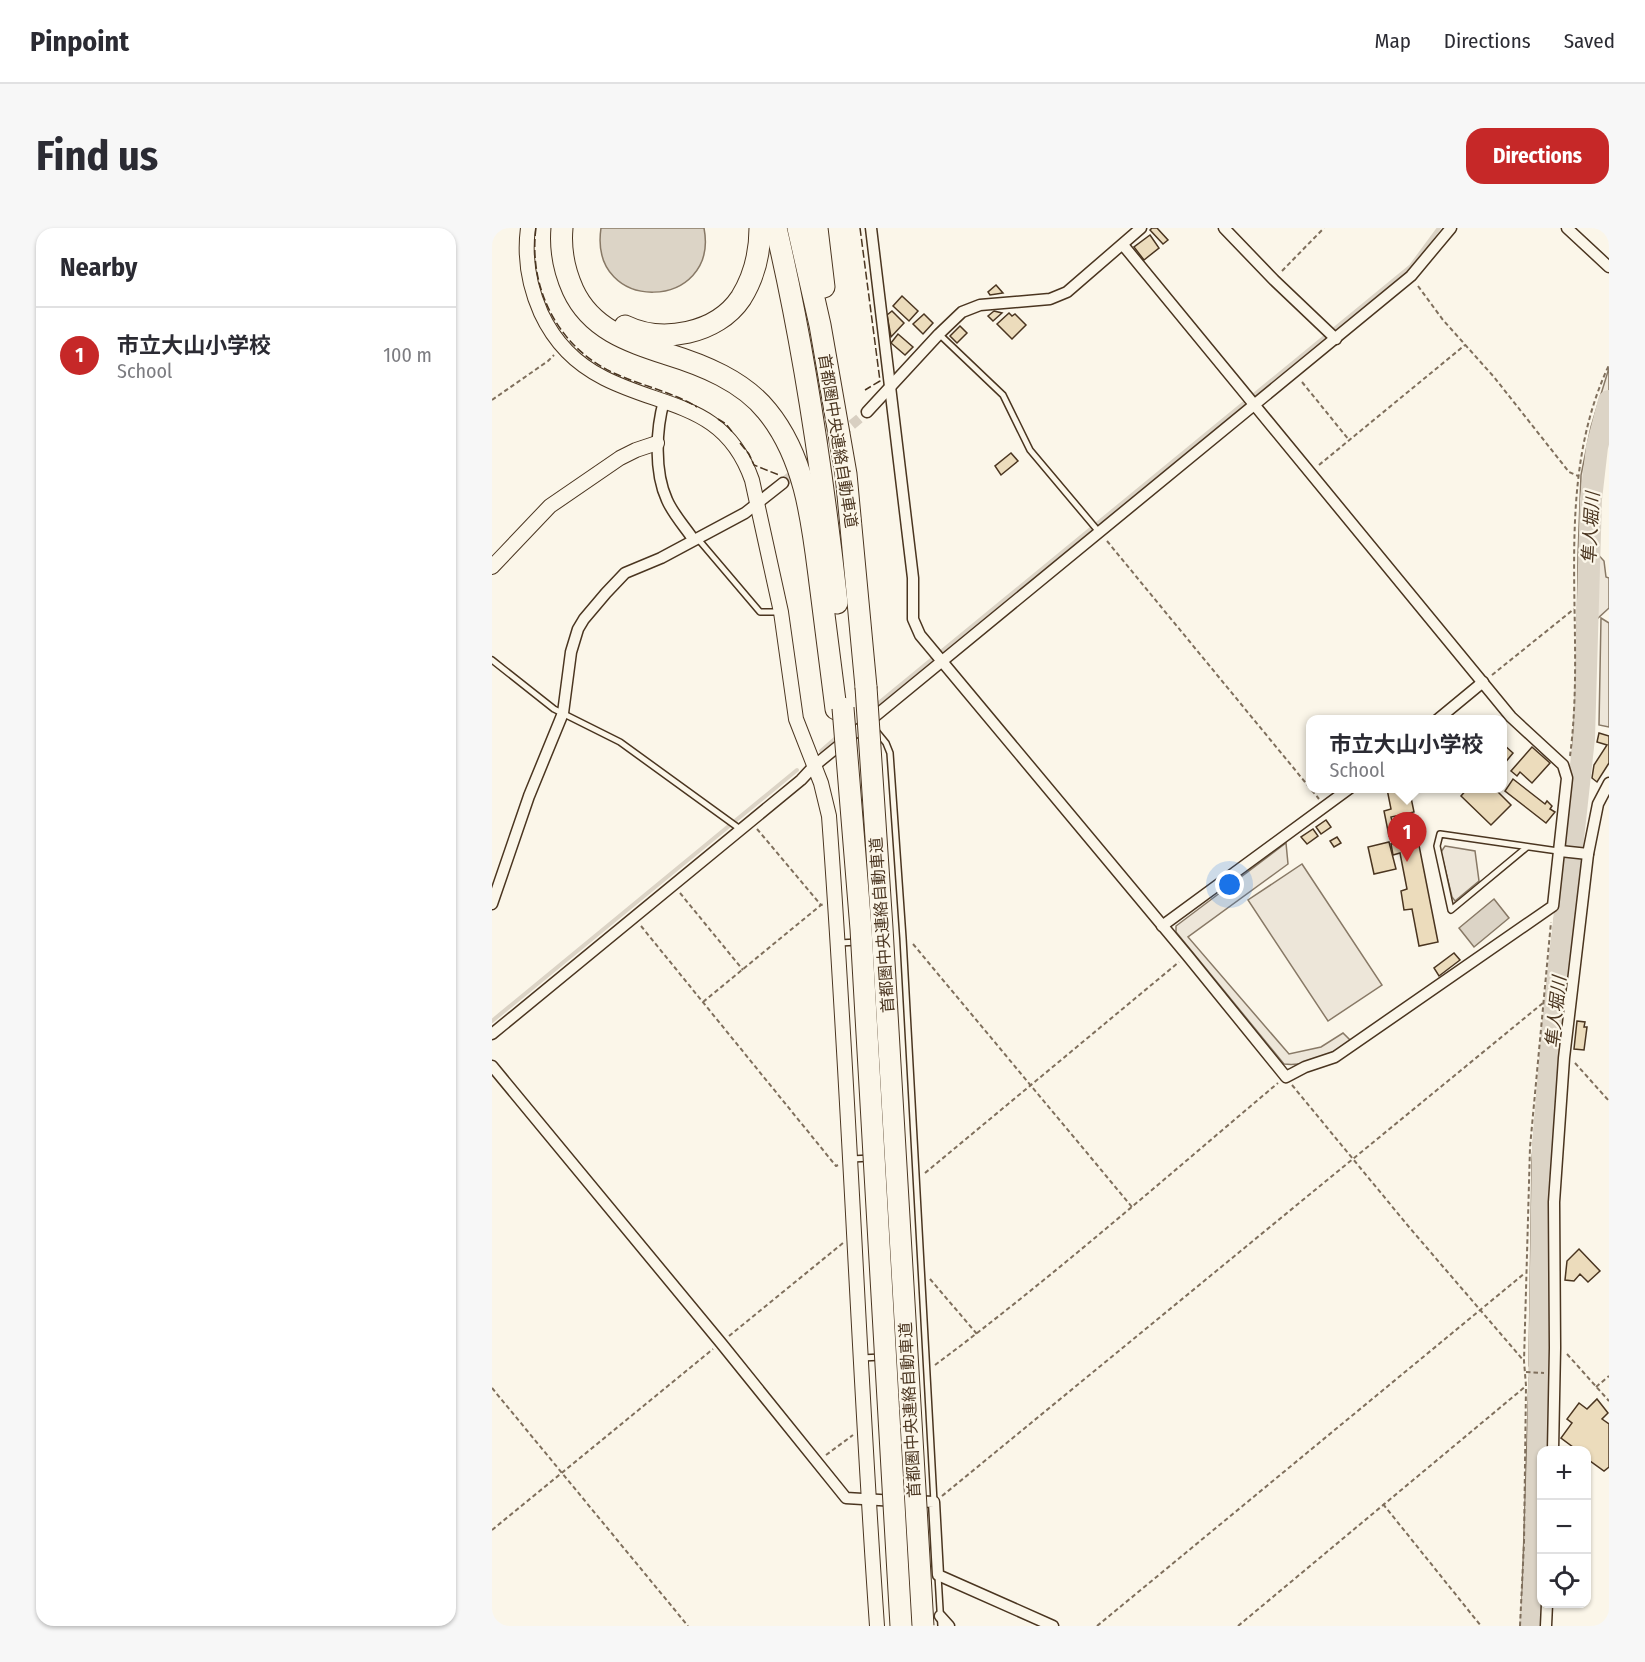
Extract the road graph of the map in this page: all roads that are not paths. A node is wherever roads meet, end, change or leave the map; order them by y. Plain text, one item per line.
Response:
1 (528, 228) edge
2 (562, 228) edge
3 (574, 228) edge
4 (760, 228) edge
5 (776, 228) edge
6 (798, 228) edge
7 (817, 228) edge
8 (871, 228) edge
9 (1141, 228) edge
10 (1224, 228) edge
11 (1451, 228) edge
12 (1567, 228) edge
13 (1123, 245) junction
14 (1609, 267) edge
15 (939, 334) junction
16 (1336, 339) junction
17 (828, 369) junction
18 (890, 388) junction
19 (664, 401) junction
20 (1254, 406) junction
21 (867, 412) tunnel mouth
22 (657, 443) junction
23 (783, 483) tunnel mouth
24 (757, 503) junction
25 (1100, 533) junction
26 (695, 538) junction
27 (492, 567) edge
28 (781, 612) junction
29 (492, 660) edge
30 (943, 660) junction
31 (1483, 682) junction
32 (839, 708) junction
33 (563, 712) junction
34 (1443, 715) edge
35 (868, 722) junction
36 (814, 766) junction
37 (1607, 791) edge
38 (1345, 793) edge
39 (740, 829) junction
40 (1527, 848) junction
41 (1560, 851) junction
42 (1585, 854) junction
43 (492, 904) edge
44 (1162, 926) junction
45 (903, 938) junction
46 (838, 943) junction
47 (492, 1034) edge
48 (492, 1066) edge
49 (914, 1155) junction
50 (893, 1156) dead end
51 (882, 1157) dead end
52 (851, 1159) junction
53 (925, 1354) junction
54 (893, 1356) dead end
55 (904, 1356) dead end
56 (860, 1358) junction
57 (1553, 1446) edge
58 (868, 1500) junction
59 (934, 1502) junction
60 (938, 1575) junction
61 (1547, 1608) edge
62 (935, 1623) edge
63 (877, 1626) edge
64 (901, 1626) edge
65 (949, 1626) edge
66 (1053, 1626) edge
67 (1546, 1626) edge

1 - 19 street
2 - 32 highway
3 - 4 highway
5 - 32 highway, 首都圏中央連絡自動車道
6 - 17 highway, 首都圏中央連絡自動車道
7 - 17 highway
8 - 18 street
9 - 13 street
10 - 16 street
11 - 16 street
12 - 14 street
13 - 15 street
13 - 20 street
15 - 18 street
15 - 25 lane
16 - 20 street
17 - 62 highway, 首都圏中央連絡自動車道, bridge
18 - 21 street
18 - 30 street
19 - 22 street
19 - 24 street
20 - 25 street
20 - 31 street
22 - 26 street
22 - 27 street
23 - 24 street
24 - 26 street
24 - 28 street
25 - 30 street
26 - 28 lane
26 - 33 street
28 - 36 street
29 - 33 lane
30 - 35 street
30 - 44 street
31 - 34 street
31 - 41 street
32 - 64 highway, 首都圏中央連絡自動車道, bridge
33 - 39 lane
33 - 43 street
35 - 36 street
35 - 45 lane
36 - 39 street
36 - 46 street
37 - 42 street
38 - 44 street
39 - 47 street
40 - 40 lane
40 - 41 lane
41 - 42 street
41 - 44 street
42 - 57 street
45 - 46 lane
45 - 49 lane
46 - 52 street
48 - 58 street
49 - 50 lane
49 - 53 lane
51 - 52 lane
52 - 56 street
53 - 55 lane
53 - 59 lane
54 - 56 lane
56 - 58 street
58 - 59 street
58 - 63 street
59 - 60 street
60 - 62 lane
60 - 66 street
61 - 67 street
62 - 65 street

